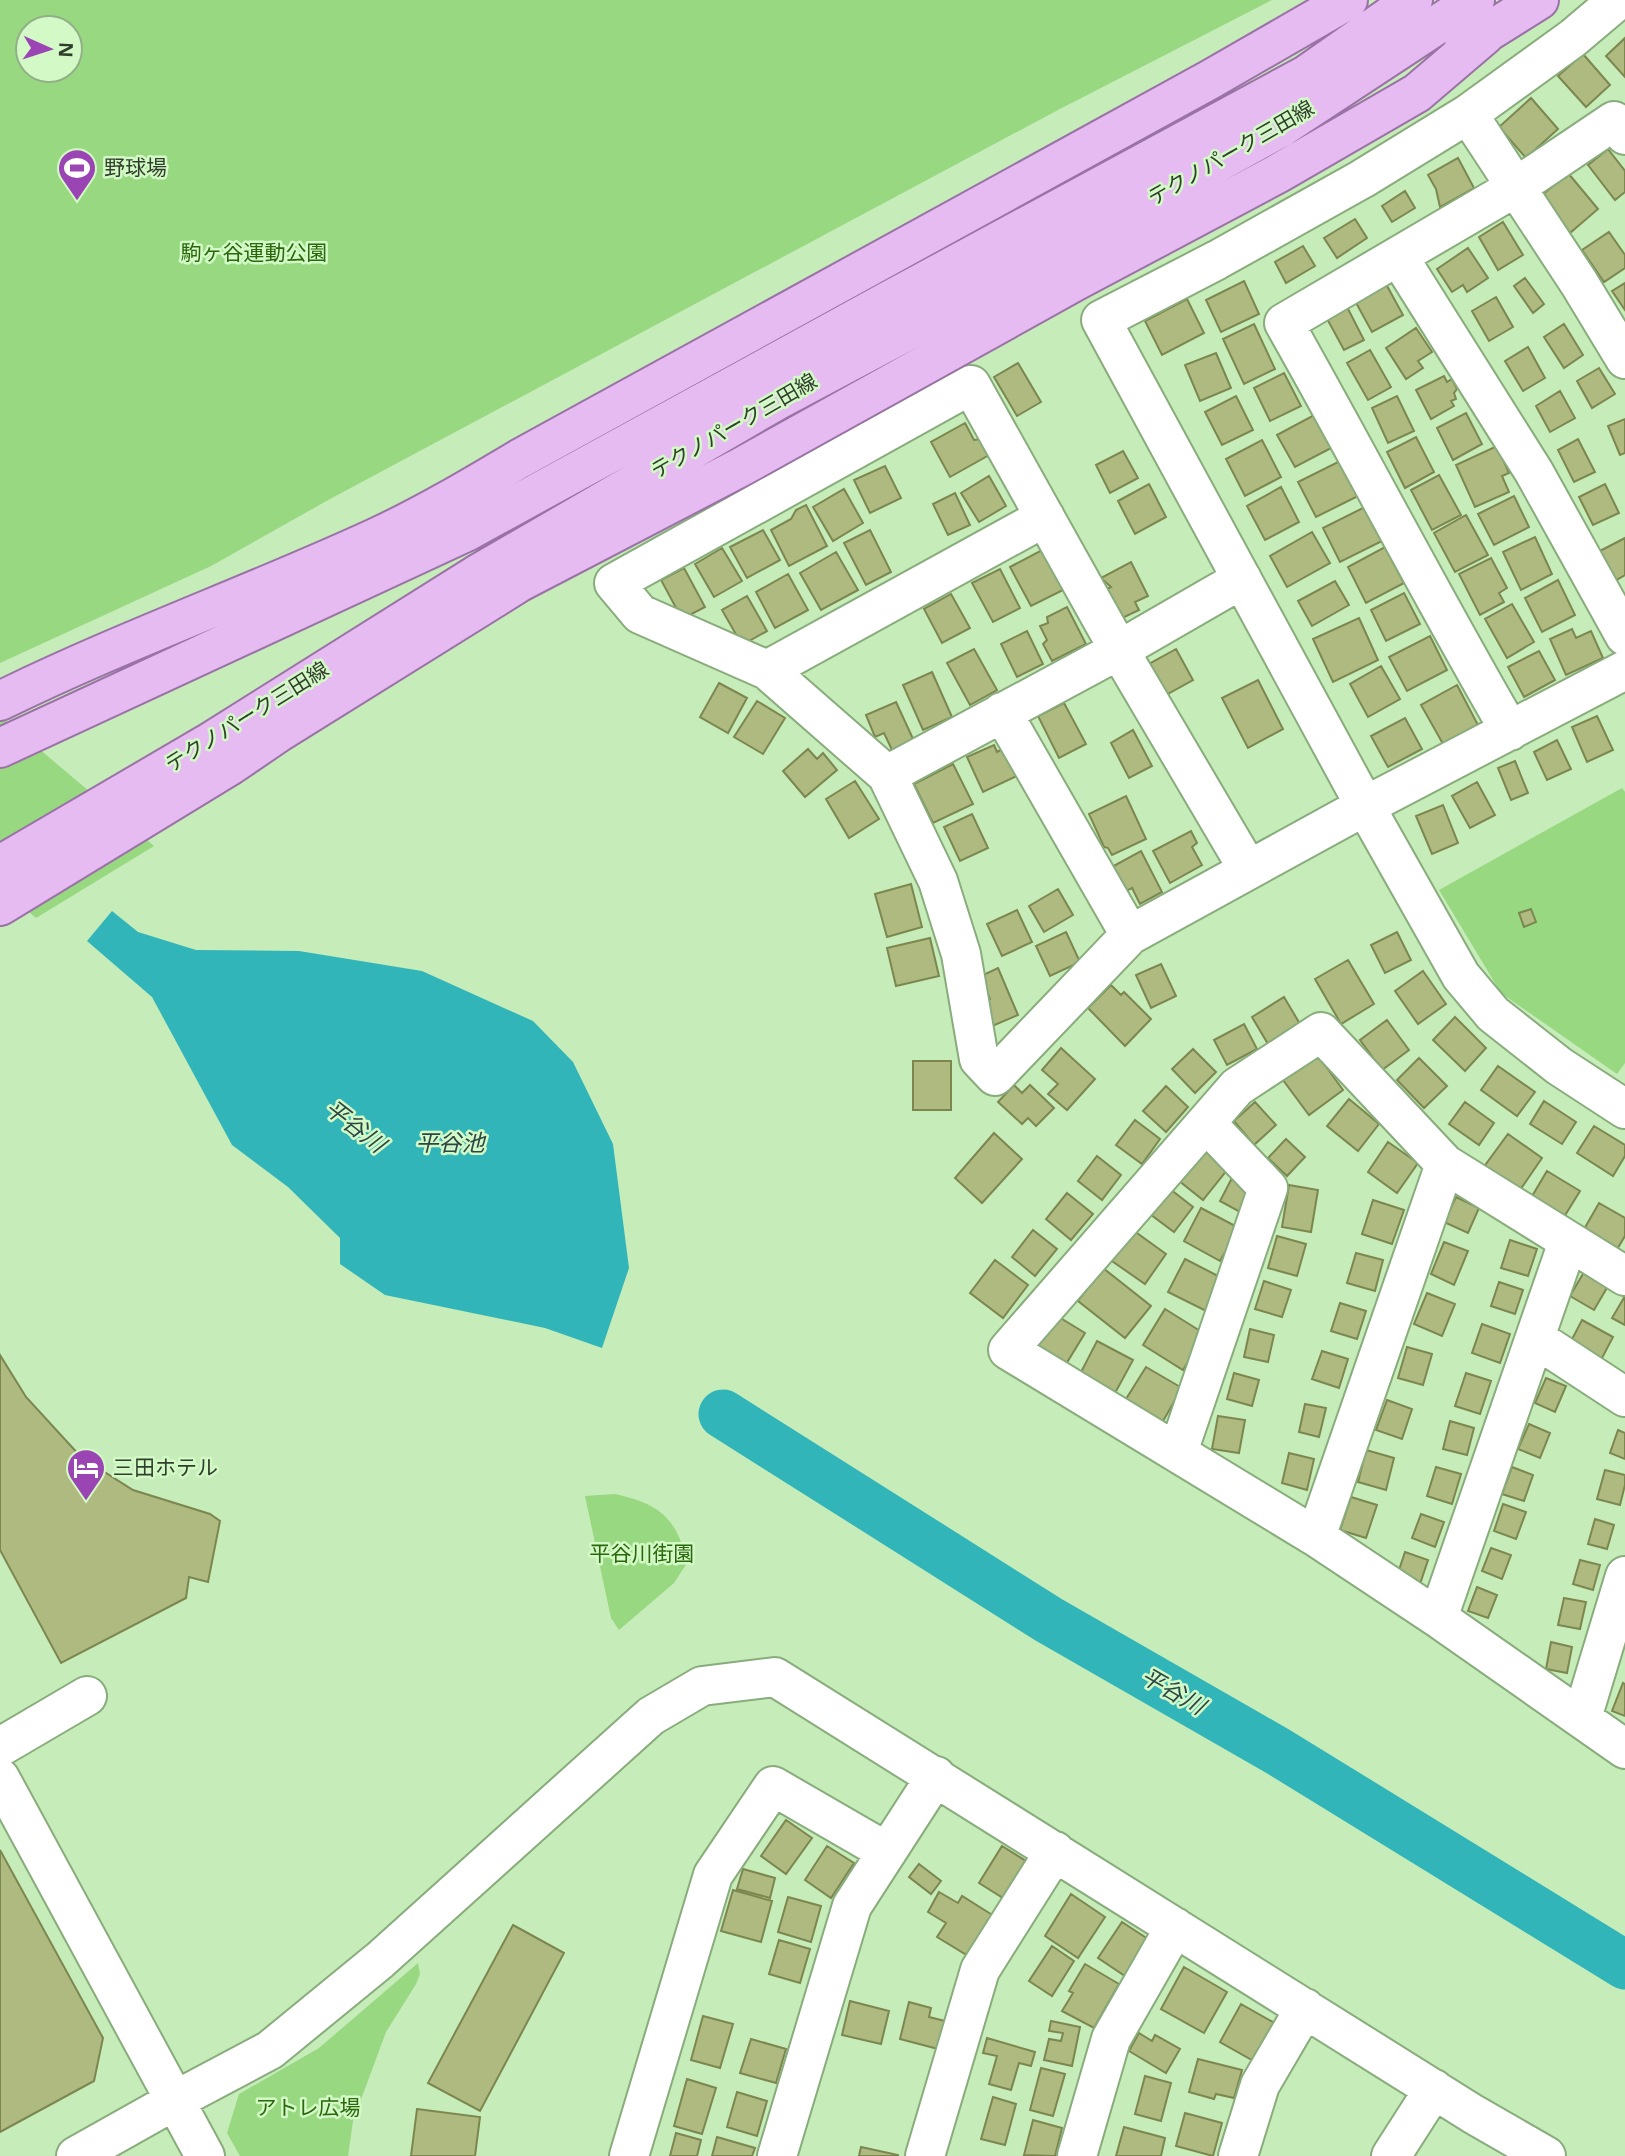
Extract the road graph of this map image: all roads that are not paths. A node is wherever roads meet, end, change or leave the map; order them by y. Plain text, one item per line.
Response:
1 (1348, 0) edge
2 (1368, 0) edge
3 (1413, 0) edge
4 (1539, 0) edge
5 (1618, 0) edge
6 (1480, 18) edge
7 (1468, 114) junction
8 (1625, 135) edge
9 (1183, 142) junction
10 (1516, 187) junction
11 (1398, 256) junction
12 (1625, 359) edge
13 (765, 388) junction
14 (463, 492) junction
15 (1045, 517) junction
16 (1242, 579) junction
17 (520, 582) junction
18 (1625, 636) edge
19 (1119, 650) junction
20 (766, 670) junction
21 (1625, 670) edge
22 (0, 701) edge
23 (1002, 712) junction
24 (1510, 731) junction
25 (0, 748) edge
26 (219, 754) junction
27 (887, 775) junction
28 (1365, 806) junction
29 (0, 865) edge
30 (1248, 869) junction
31 (0, 906) edge
32 (1130, 935) junction
33 (1625, 1110) edge
34 (1206, 1123) junction
35 (1445, 1164) junction
36 (1568, 1242) junction
37 (1625, 1276) edge
38 (1535, 1338) junction
39 (1625, 1397) edge
40 (1178, 1452) junction
41 (1316, 1537) junction
42 (1625, 1576) edge
43 (1438, 1618) junction
44 (87, 1696) dead end
45 (1582, 1718) junction
46 (0, 1747) edge
47 (1625, 1749) edge
48 (936, 1776) junction
49 (0, 1778) edge
50 (1055, 1851) junction
51 (887, 1852) junction
52 (1175, 1927) junction
53 (1305, 2008) junction
54 (1434, 2089) junction
55 (174, 2101) junction
56 (76, 2156) edge
57 (205, 2156) edge
58 (629, 2156) edge
59 (777, 2156) edge
60 (925, 2156) edge
61 (1077, 2156) edge
62 (1238, 2156) edge
63 (1391, 2156) edge
64 (1546, 2156) edge

1 - 14 main road
2 - 9 main road
3 - 9 main road, テクノパーク三田線
4 - 6 main road
5 - 7 street
6 - 13 main road, テクノパーク三田線
6 - 17 main road
7 - 10 street
7 - 16 street
8 - 10 street
9 - 13 main road, テクノパーク三田線
10 - 11 street
10 - 12 street
11 - 18 street
11 - 24 street
13 - 14 main road
13 - 17 main road
13 - 25 main road, テクノパーク三田線
13 - 26 main road, テクノパーク三田線
14 - 22 main road
15 - 19 street
15 - 20 street
15 - 20 street
16 - 19 street
16 - 28 street
17 - 26 main road
19 - 23 street
19 - 30 street
20 - 27 street
21 - 24 street
23 - 27 street
23 - 32 street
24 - 28 street
26 - 29 main road, テクノパーク三田線
26 - 31 main road
27 - 32 street
28 - 30 street
28 - 33 street
30 - 32 street
34 - 35 street
34 - 40 street
34 - 40 street
35 - 36 street
35 - 41 street
36 - 37 street
36 - 38 street
38 - 39 street
38 - 43 street
40 - 41 street
41 - 43 street
42 - 45 street
43 - 45 street
44 - 46 street
45 - 47 street
48 - 50 street
48 - 51 street
48 - 55 street
49 - 55 street
50 - 52 street
50 - 60 street
51 - 58 street
51 - 59 street
52 - 53 street
52 - 61 street
53 - 54 street
53 - 62 street
54 - 63 street
54 - 64 street
55 - 56 street
55 - 57 street

